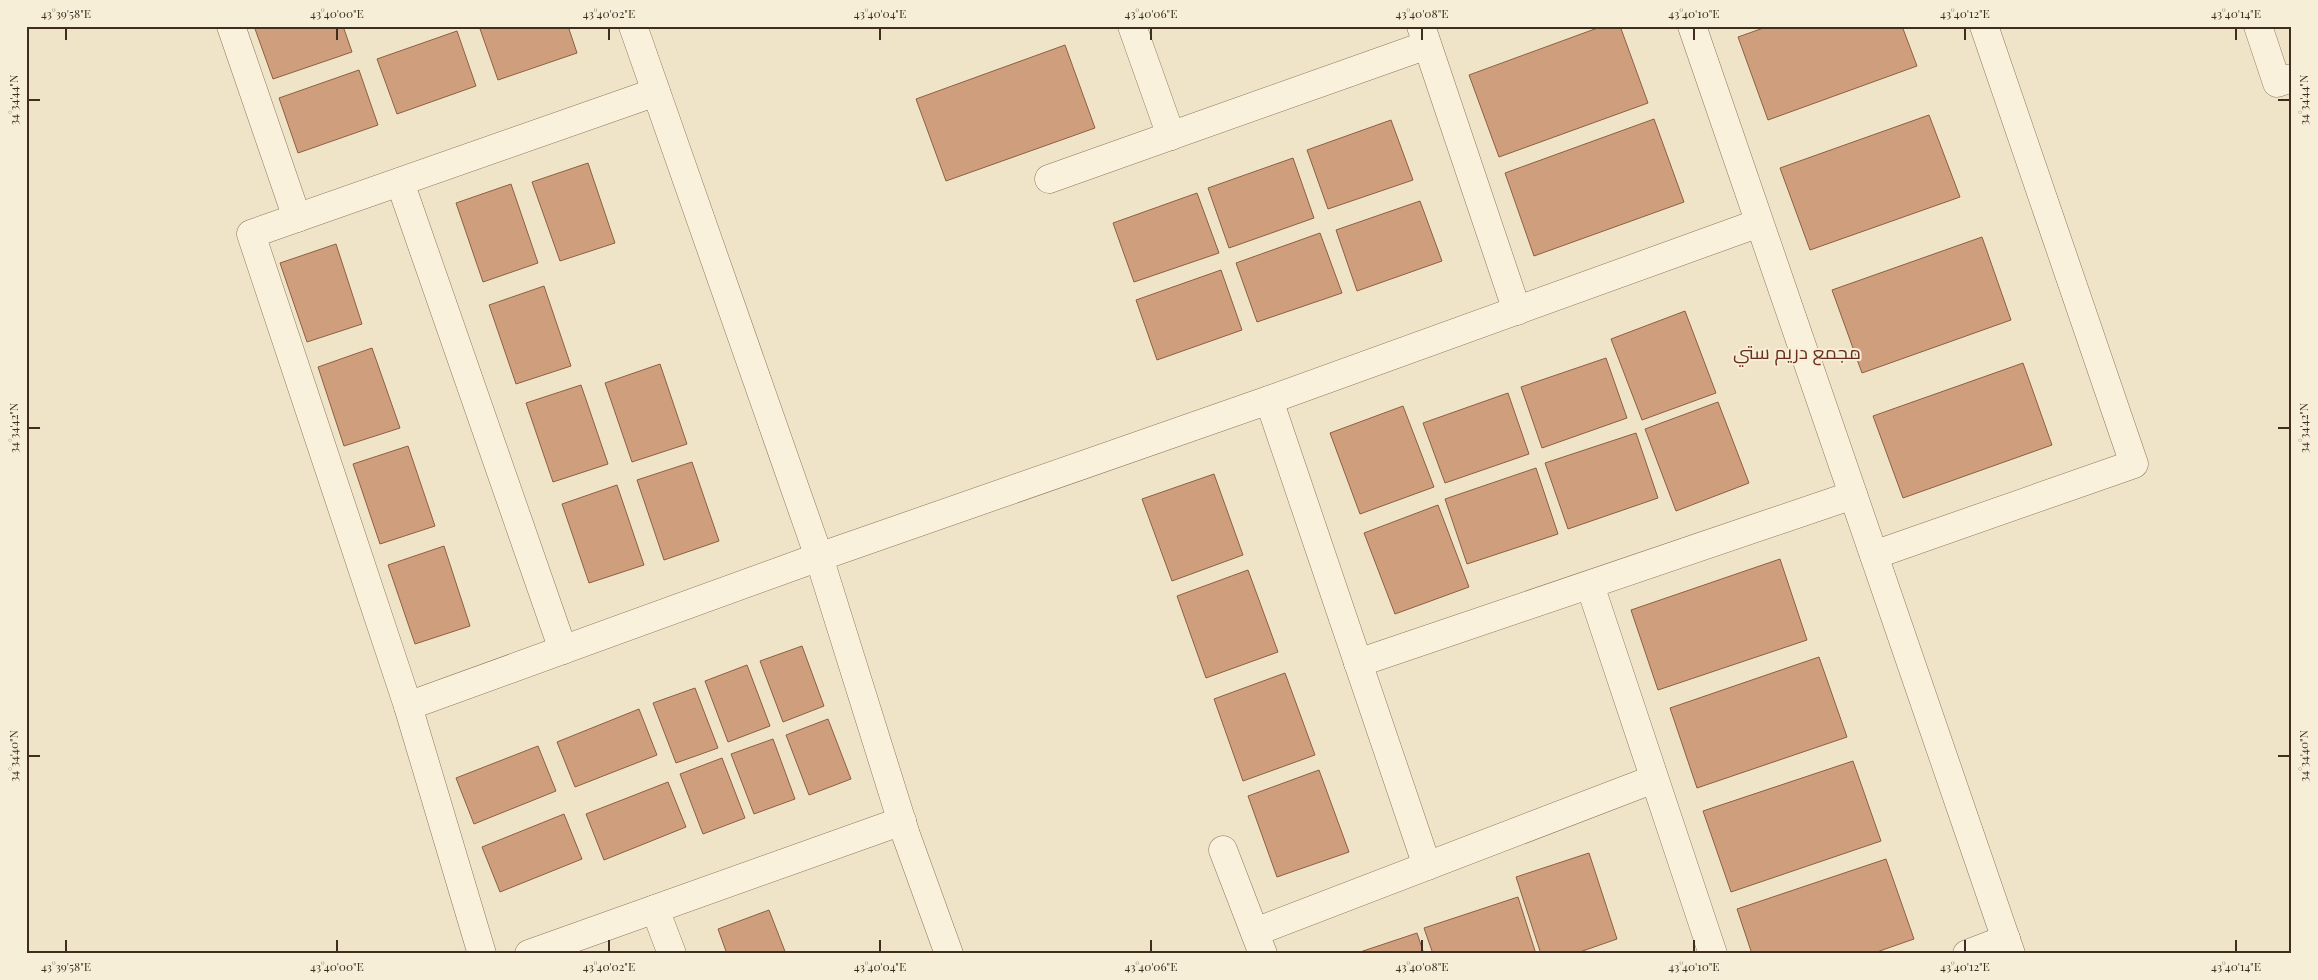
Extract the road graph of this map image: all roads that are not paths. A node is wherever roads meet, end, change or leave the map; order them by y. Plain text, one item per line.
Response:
1 (231, 26) edge
2 (633, 26) edge
3 (1132, 26) edge
4 (1692, 26) edge
5 (1984, 26) edge
6 (2258, 26) edge
7 (1424, 36) edge
8 (2292, 78) edge
9 (656, 92) junction
10 (1170, 136) junction
11 (1049, 179) dead end
12 (400, 182) junction
13 (296, 218) junction
14 (1759, 223) junction
15 (1517, 311) junction
16 (1269, 400) junction
17 (1853, 495) junction
18 (1874, 555) junction
19 (820, 557) junction
20 (1590, 585) junction
21 (563, 650) junction
22 (1358, 663) junction
23 (408, 706) junction
24 (1654, 779) junction
25 (902, 821) junction
26 (1223, 850) dead end
27 (1427, 866) junction
28 (655, 909) junction
29 (1259, 943) edge
30 (2009, 946) edge
31 (482, 954) edge
32 (529, 954) edge
33 (672, 954) edge
34 (949, 954) edge
35 (1713, 954) edge
36 (1967, 954) edge

1 - 13 street
2 - 9 street
3 - 10 street
4 - 14 street
5 - 18 street
6 - 8 street
7 - 10 street
7 - 15 street
9 - 12 street
9 - 19 street
10 - 11 street
12 - 13 street
12 - 21 street
13 - 23 street
14 - 15 street
14 - 17 street
15 - 16 street
16 - 19 street
16 - 22 street
17 - 18 street
17 - 20 street
18 - 30 street
19 - 21 street
19 - 25 street
20 - 22 street
20 - 24 street
21 - 23 street
22 - 27 street
23 - 31 street
24 - 27 street
24 - 35 street
25 - 28 street
25 - 34 street
26 - 29 street
27 - 29 street
28 - 32 street
28 - 33 street
30 - 36 street

